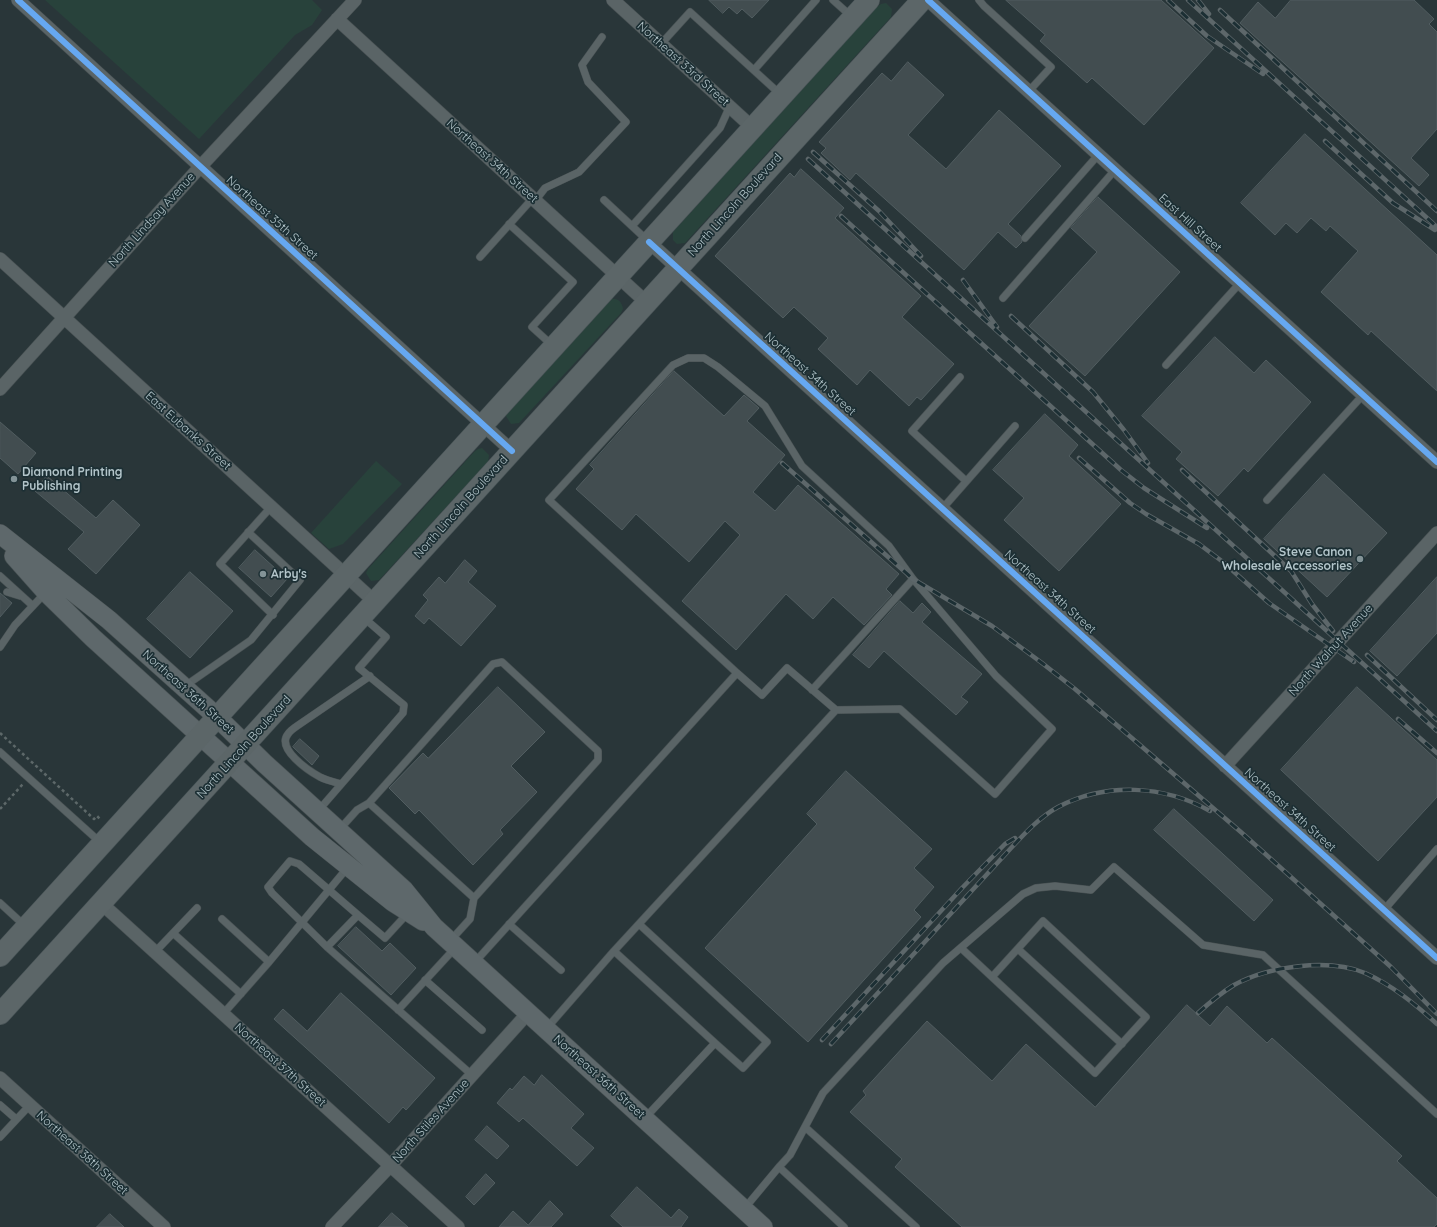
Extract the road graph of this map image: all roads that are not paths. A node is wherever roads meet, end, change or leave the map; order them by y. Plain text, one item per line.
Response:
1 (18, 0) edge
2 (355, 0) edge
3 (816, 0) edge
4 (833, 0) edge
5 (869, 0) edge
6 (922, 0) edge
7 (928, 0) edge
8 (979, 0) edge
9 (615, 1) edge
10 (853, 18) junction
11 (337, 19) junction
12 (602, 37) dead end
13 (661, 44) junction
14 (754, 70) junction
15 (1029, 91) junction
16 (782, 96) junction
17 (730, 106) junction
18 (753, 128) junction
19 (1099, 154) junction
20 (200, 167) junction
21 (1115, 170) junction
22 (534, 199) junction
23 (604, 200) dead end
24 (509, 224) junction
25 (632, 226) junction
26 (1025, 238) dead end
27 (649, 242) junction
28 (480, 257) dead end
29 (0, 259) edge
30 (678, 269) junction
31 (618, 276) junction
32 (1240, 283) junction
33 (1002, 298) dead end
34 (647, 303) junction
35 (64, 318) junction
36 (554, 347) junction
37 (1166, 365) dead end
38 (960, 377) dead end
39 (0, 390) edge
40 (1364, 395) junction
41 (484, 424) junction
42 (1015, 426) dead end
43 (512, 451) junction
44 (1437, 462) edge
45 (966, 481) junction
46 (1267, 500) dead end
47 (271, 507) junction
48 (942, 509) junction
49 (248, 532) junction
50 (1437, 533) edge
51 (0, 534) edge
52 (0, 540) edge
53 (0, 576) edge
54 (346, 576) junction
55 (913, 579) junction
56 (7, 592) dead end
57 (46, 592) junction
58 (23, 597) junction
59 (33, 606) junction
60 (369, 609) junction
61 (273, 614) junction
62 (0, 647) edge
63 (737, 673) junction
64 (370, 676) junction
65 (183, 687) junction
66 (812, 690) junction
67 (836, 710) junction
68 (216, 716) junction
69 (200, 734) junction
70 (246, 745) junction
71 (0, 752) edge
72 (231, 762) junction
73 (1225, 766) junction
74 (341, 784) junction
75 (369, 803) junction
76 (318, 811) junction
77 (339, 830) junction
78 (102, 843) junction
79 (1437, 849) edge
80 (348, 867) junction
81 (329, 890) junction
82 (474, 898) junction
83 (0, 903) edge
84 (101, 903) junction
85 (196, 908) dead end
86 (1384, 910) junction
87 (409, 912) junction
88 (358, 915) junction
89 (222, 919) dead end
90 (302, 923) junction
91 (509, 924) junction
92 (639, 924) junction
93 (26, 927) junction
94 (434, 927) junction
95 (173, 933) junction
96 (453, 944) junction
97 (327, 947) junction
98 (961, 948) junction
99 (1018, 949) junction
100 (614, 951) junction
101 (155, 952) junction
102 (0, 956) edge
103 (1437, 958) edge
104 (269, 962) junction
105 (474, 964) junction
106 (561, 970) dead end
107 (992, 977) junction
108 (425, 980) junction
109 (241, 994) junction
110 (398, 1010) junction
111 (528, 1013) junction
112 (0, 1014) edge
113 (223, 1014) junction
114 (546, 1029) junction
115 (482, 1030) dead end
116 (715, 1043) junction
117 (1122, 1044) junction
118 (472, 1075) junction
119 (0, 1079) edge
120 (0, 1105) edge
121 (30, 1105) junction
122 (1437, 1114) edge
123 (16, 1119) junction
124 (644, 1119) junction
125 (805, 1127) junction
126 (0, 1137) edge
127 (390, 1166) junction
128 (779, 1167) junction
129 (744, 1210) junction
130 (164, 1227) edge
131 (332, 1227) edge
132 (458, 1227) edge
133 (763, 1227) edge
134 (844, 1227) edge
135 (916, 1227) edge

1 - 20 street, Northeast 35th Street
2 - 11 street, North Lindsay Avenue
3 - 14 lane
4 - 10 lane
5 - 10 main road
6 - 30 main road, North Lincoln Boulevard
7 - 15 street, East Hill Street
8 - 15 lane
9 - 13 street, Northeast 33rd Street
10 - 16 main road
11 - 20 street, North Lindsay Avenue
11 - 22 street, Northeast 34th Street
12 - 22 lane
13 - 14 lane
13 - 17 street, Northeast 33rd Street
14 - 16 lane
15 - 19 street, East Hill Street
16 - 18 main road
17 - 18 street, Northeast 33rd Street
17 - 25 lane
18 - 27 main road
19 - 21 street, East Hill Street
19 - 26 lane
20 - 35 street, North Lindsay Avenue
20 - 41 street, Northeast 35th Street
21 - 32 street, East Hill Street
21 - 33 lane
22 - 24 lane
22 - 31 street, Northeast 34th Street
23 - 25 lane
24 - 28 lane
24 - 36 lane
25 - 27 lane
27 - 30 street, Northeast 34th Street
27 - 31 main road
29 - 35 street, East Eubanks Street
30 - 34 main road, North Lincoln Boulevard
30 - 48 street, Northeast 34th Street
31 - 34 street, Northeast 34th Street
31 - 36 main road
32 - 37 lane
32 - 40 street, East Hill Street
34 - 43 main road, North Lincoln Boulevard
35 - 39 street, North Lindsay Avenue
35 - 47 street, East Eubanks Street
36 - 41 main road
38 - 45 lane
40 - 44 street, East Hill Street
40 - 46 lane
41 - 43 street, Northeast 35th Street
41 - 54 main road
42 - 45 lane
43 - 60 main road, North Lincoln Boulevard
45 - 48 lane
47 - 49 lane
47 - 54 street, East Eubanks Street
48 - 73 street, Northeast 34th Street
49 - 61 lane
49 - 61 lane
50 - 73 street, North Walnut Avenue
51 - 65 main road, Northeast 36th Street
52 - 57 main road, Northeast 36th Street
53 - 58 lane
54 - 60 street, East Eubanks Street
54 - 68 main road
55 - 63 lane
55 - 66 lane
55 - 67 lane
56 - 58 lane
57 - 59 lane
57 - 69 main road, Northeast 36th Street
58 - 59 lane
59 - 62 lane
60 - 64 lane
60 - 70 main road, North Lincoln Boulevard
61 - 65 lane
63 - 66 lane
63 - 91 lane
64 - 74 lane
64 - 74 lane
65 - 68 main road, Northeast 36th Street
66 - 67 lane
67 - 92 lane
68 - 69 main road
68 - 70 main road, Northeast 36th Street
69 - 72 main road, Northeast 36th Street
69 - 78 main road
70 - 72 main road, North Lincoln Boulevard
70 - 76 main road, Northeast 36th Street
71 - 78 lane
72 - 80 main road, Northeast 36th Street
72 - 84 main road, North Lincoln Boulevard
73 - 86 street, Northeast 34th Street
74 - 76 lane
75 - 77 lane
75 - 82 lane
75 - 82 lane
76 - 77 main road, Northeast 36th Street
77 - 94 main road, Northeast 36th Street
78 - 93 main road
79 - 86 lane
80 - 81 lane
80 - 87 main road, Northeast 36th Street
81 - 88 lane
81 - 90 lane
81 - 90 lane
82 - 96 lane
83 - 93 lane
84 - 101 street, Northeast 37th Street
84 - 112 main road, North Lincoln Boulevard
85 - 95 lane
86 - 103 street, Northeast 34th Street
87 - 88 lane
87 - 94 main road, Northeast 36th Street
88 - 97 lane
89 - 104 lane
90 - 97 lane
90 - 104 lane
91 - 105 lane
91 - 106 lane
92 - 100 lane
92 - 116 lane
93 - 102 main road
94 - 96 main road, Northeast 36th Street
95 - 101 lane
95 - 109 lane
96 - 105 main road, Northeast 36th Street
96 - 108 lane
97 - 110 lane
98 - 107 lane
98 - 122 lane
98 - 125 lane
99 - 107 lane
99 - 117 lane
99 - 117 lane
100 - 114 lane
100 - 116 lane
101 - 113 street, Northeast 37th Street
104 - 109 lane
105 - 111 main road, Northeast 36th Street
107 - 117 lane
108 - 110 lane
108 - 115 lane
109 - 113 lane
110 - 118 lane
111 - 114 main road, Northeast 36th Street
111 - 118 street, North Stiles Avenue
113 - 127 street, Northeast 37th Street
114 - 124 main road, Northeast 36th Street
116 - 124 lane
118 - 127 street, North Stiles Avenue
119 - 121 street, Northeast 38th Street
120 - 123 lane
121 - 123 lane
121 - 130 street, Northeast 38th Street
123 - 126 lane
124 - 129 main road, Northeast 36th Street
125 - 128 lane
125 - 135 lane
127 - 131 street, North Stiles Avenue
127 - 132 street, Northeast 37th Street
128 - 129 lane
128 - 134 lane
129 - 133 main road, Northeast 36th Street

